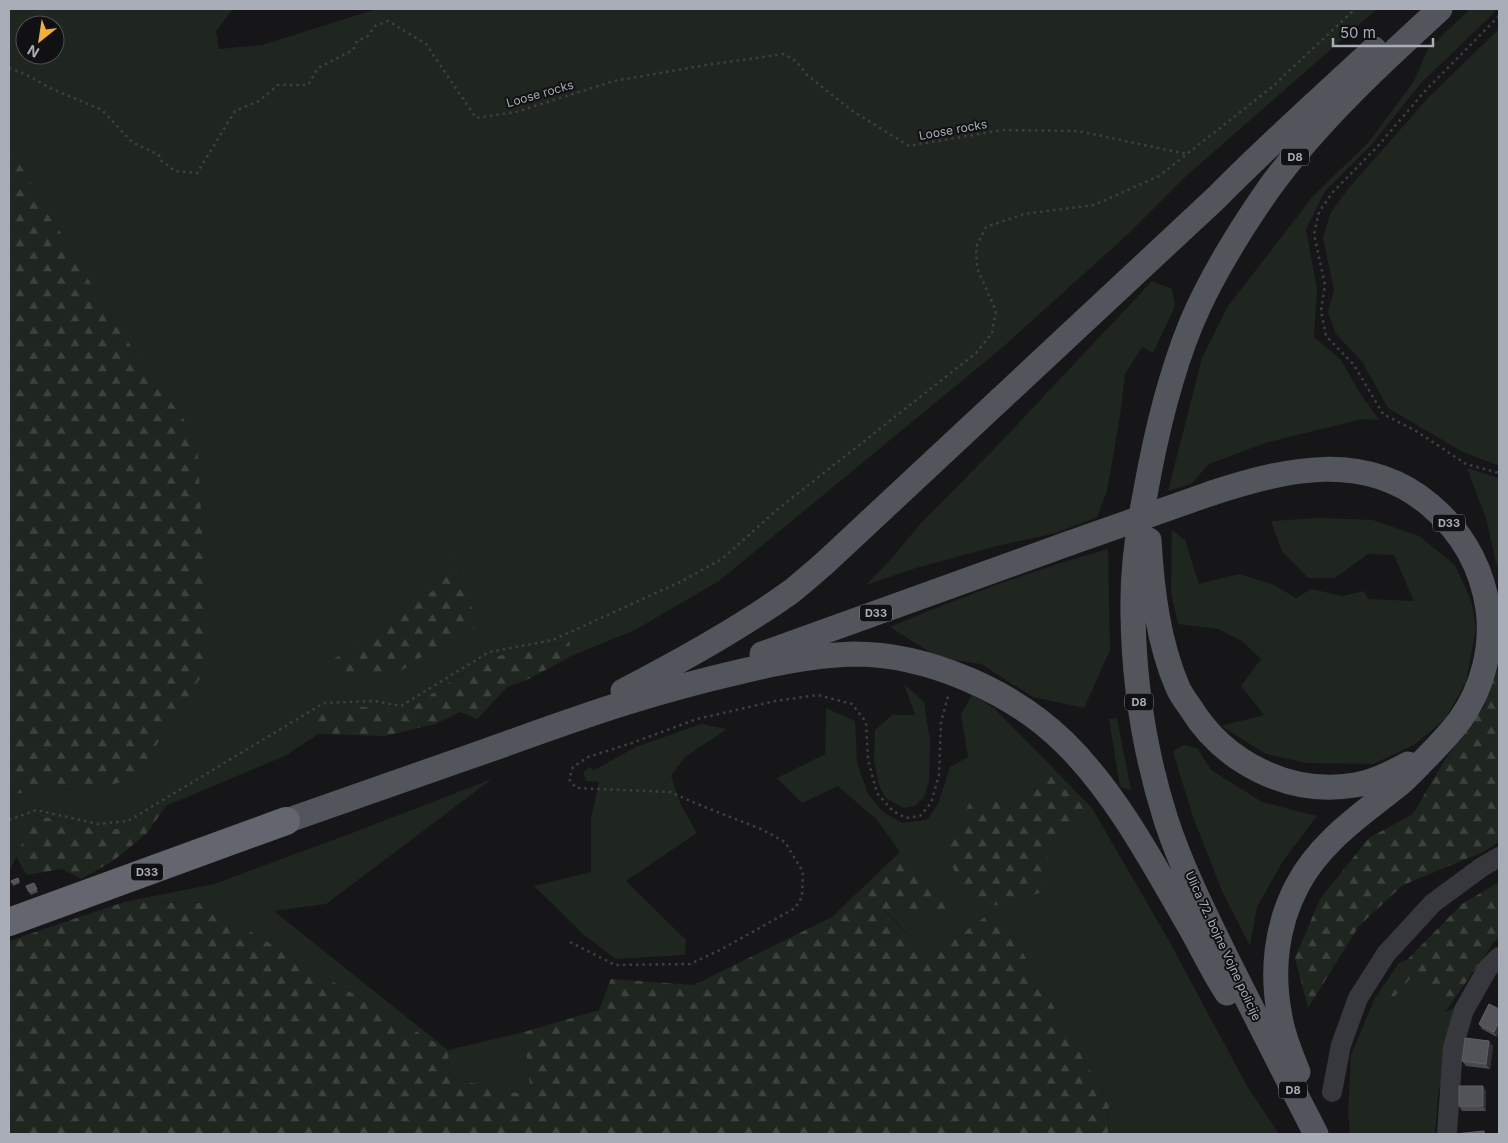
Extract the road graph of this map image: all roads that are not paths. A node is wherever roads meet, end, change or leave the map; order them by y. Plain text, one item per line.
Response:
1 (1436, 12) edge
2 (1146, 488) junction
3 (683, 685) junction
4 (578, 718) junction
5 (1432, 751) junction
6 (286, 822) joint
7 (1499, 857) edge
8 (9, 922) edge
9 (1499, 958) edge
10 (1270, 1045) junction
11 (1332, 1092) dead end
12 (1317, 1134) edge
13 (1447, 1134) edge

1 - 2 main road, Ulica 72. bojne Vojne policije / D8
1 - 4 main road
2 - 5 main road
2 - 10 main road, Ulica 72. bojne Vojne policije / D8
3 - 4 main road, D33
3 - 5 main road, D33, bridge
3 - 10 main road
4 - 6 main road, D33
5 - 12 main road
6 - 8 highway, D33
7 - 11 street
9 - 13 street
10 - 12 main road, Ulica 72. bojne Vojne policije / D8

